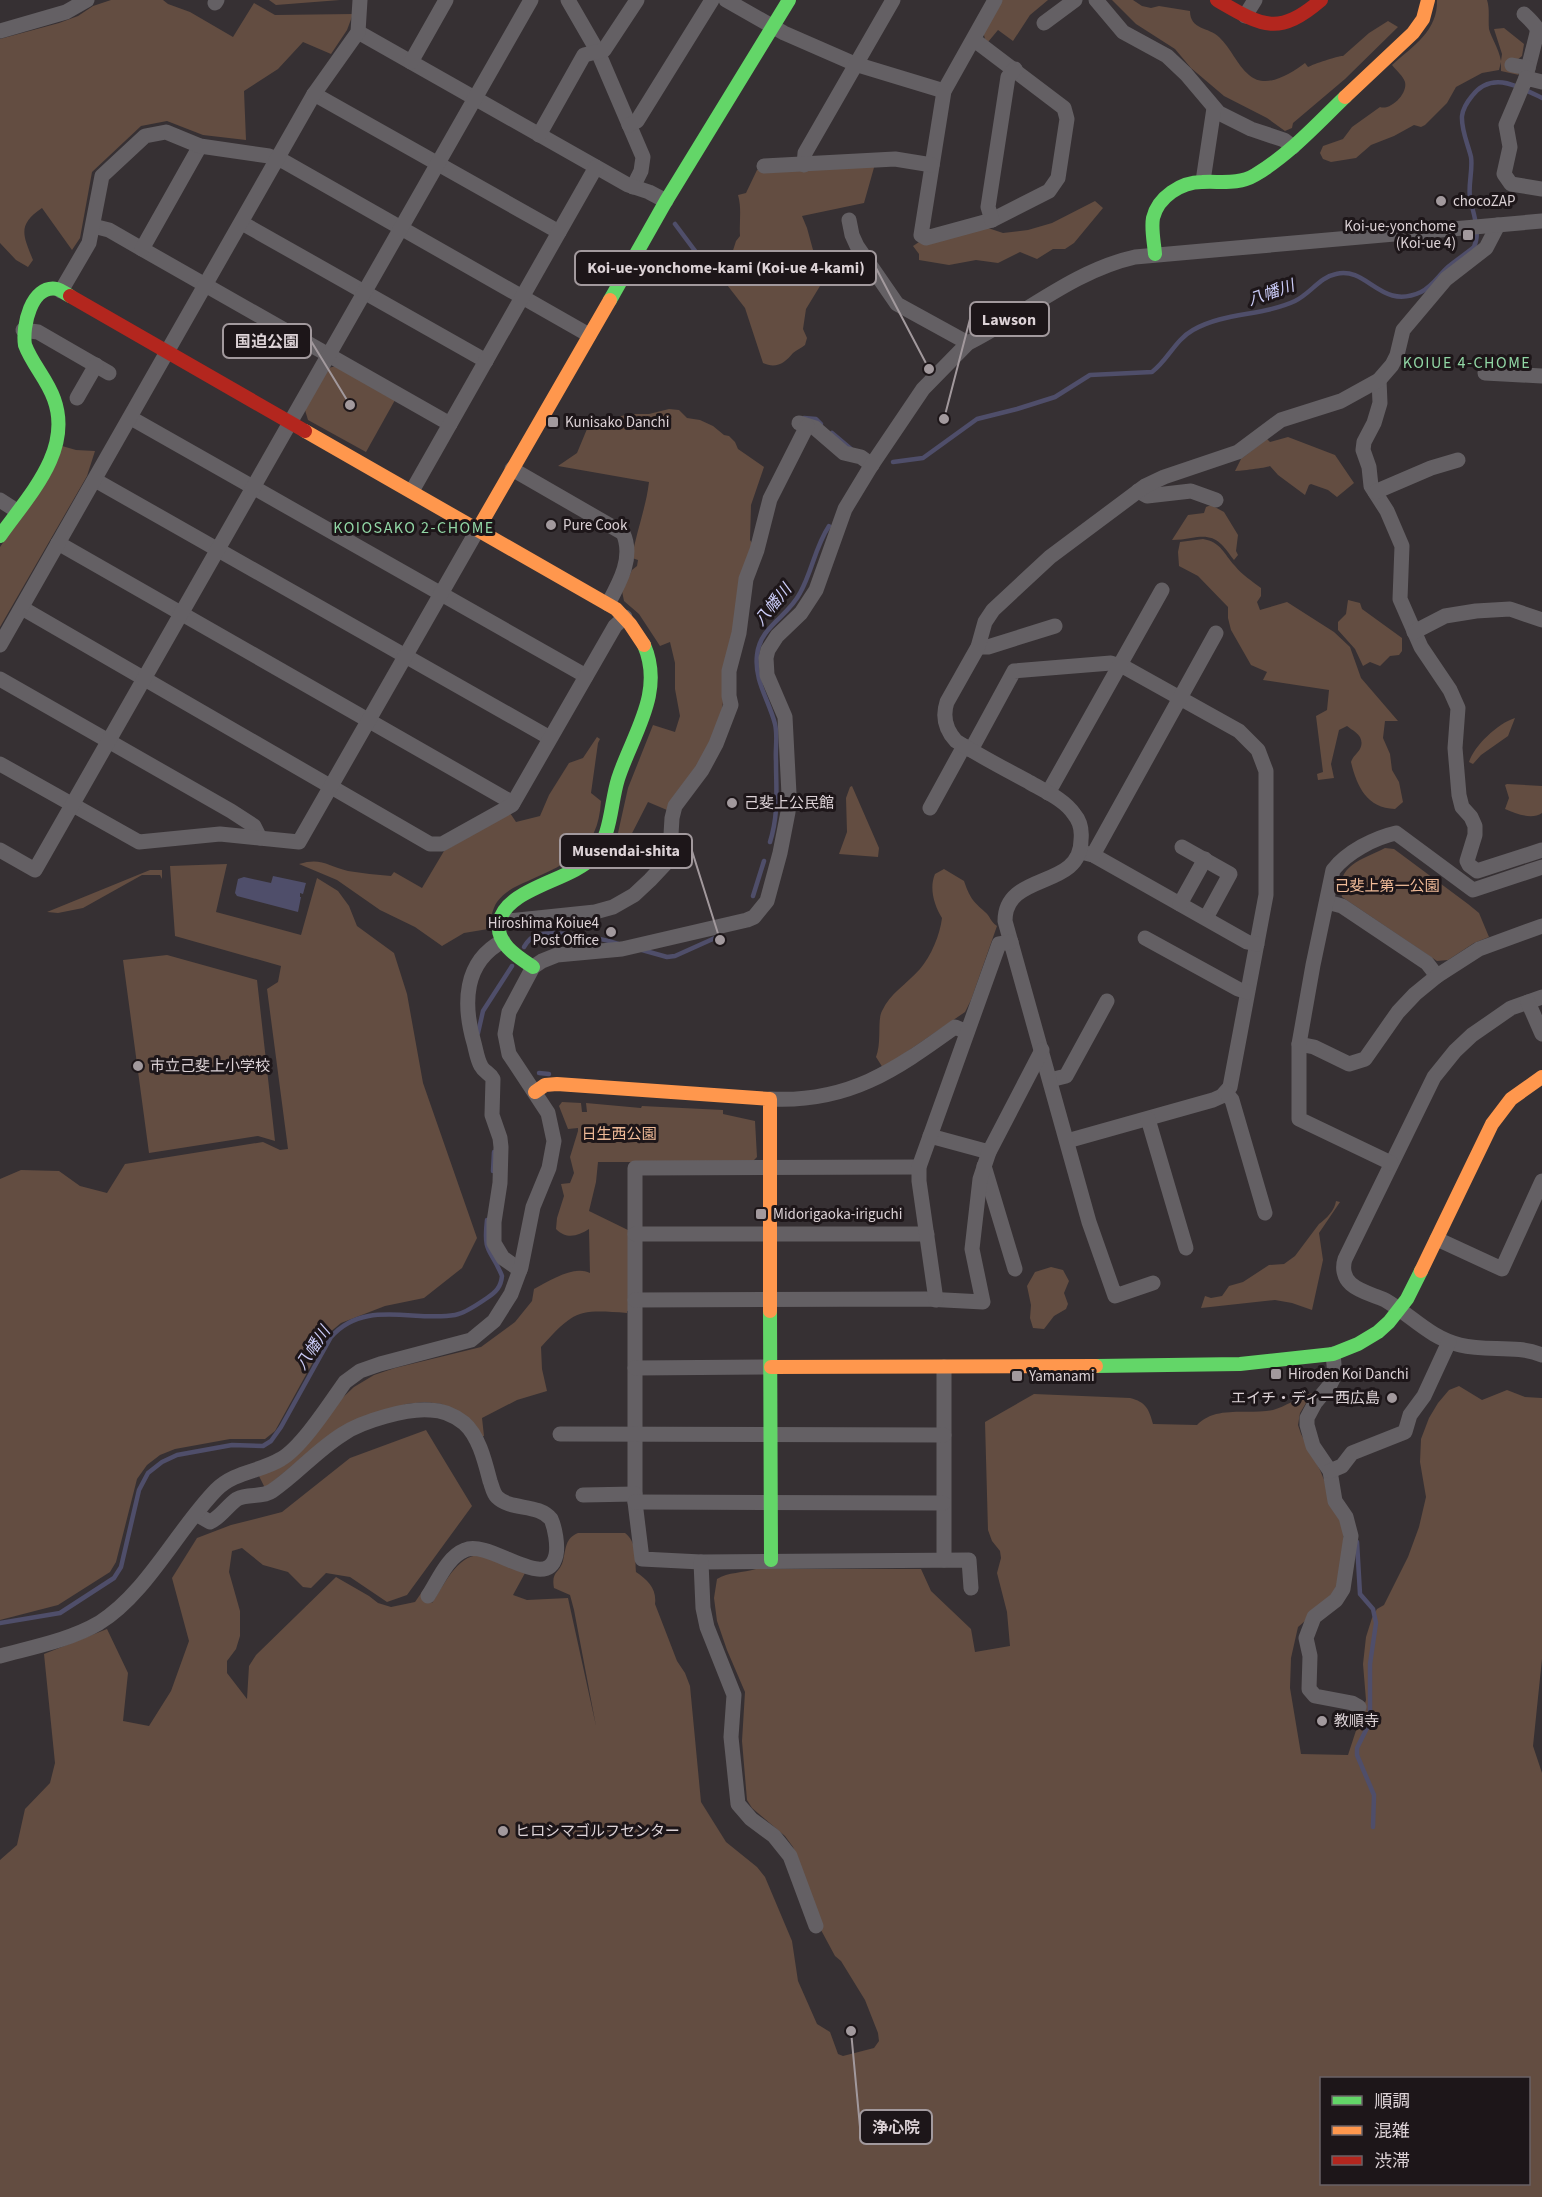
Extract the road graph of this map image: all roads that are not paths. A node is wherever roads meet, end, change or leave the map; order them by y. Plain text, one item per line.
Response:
1 (87, 0) edge
2 (360, 0) edge
3 (446, 0) edge
4 (531, 0) edge
5 (568, 0) edge
6 (637, 0) edge
7 (712, 0) edge
8 (726, 0) edge
9 (789, 0) edge
10 (893, 0) edge
11 (995, 0) edge
12 (1075, 0) edge
13 (1096, 0) edge
14 (1218, 0) edge
15 (1255, 0) edge
16 (1322, 0) edge
17 (1428, 0) edge
18 (1524, 14) dead end
19 (1245, 16) junction
20 (1044, 23) dead end
21 (773, 27) junction
22 (0, 31) edge
23 (358, 32) junction
24 (973, 39) junction
25 (1538, 44) edge
26 (598, 52) junction
27 (411, 62) junction
28 (855, 64) junction
29 (1015, 69) junction
30 (1522, 77) junction
31 (1542, 82) edge
32 (944, 91) junction
33 (314, 93) junction
34 (475, 99) junction
35 (1214, 108) junction
36 (629, 125) junction
37 (539, 135) junction
38 (200, 146) junction
39 (1293, 147) junction
40 (278, 160) junction
41 (438, 164) junction
42 (804, 165) junction
43 (932, 165) junction
44 (764, 166) dead end
45 (596, 167) junction
46 (1203, 181) junction
47 (633, 187) junction
48 (1542, 189) edge
49 (666, 201) junction
50 (849, 220) dead end
51 (992, 220) junction
52 (1542, 221) edge
53 (243, 223) junction
54 (1498, 225) junction
55 (93, 226) junction
56 (401, 228) junction
57 (559, 232) junction
58 (142, 249) junction
59 (1155, 254) junction
60 (207, 285) junction
61 (61, 291) junction
62 (365, 292) junction
63 (522, 297) junction
64 (23, 330) junction
65 (589, 335) junction
66 (968, 343) junction
67 (168, 352) junction
68 (329, 355) junction
69 (486, 361) junction
70 (1485, 373) dead end
71 (1542, 376) edge
72 (1379, 380) junction
73 (77, 398) dead end
74 (131, 418) junction
75 (291, 423) junction
76 (450, 424) junction
77 (1458, 460) dead end
78 (872, 465) junction
79 (512, 469) junction
80 (95, 480) junction
81 (254, 488) junction
82 (1138, 490) junction
83 (412, 491) junction
84 (1375, 492) junction
85 (0, 500) edge
86 (1216, 500) dead end
87 (17, 511) junction
88 (478, 529) junction
89 (0, 536) edge
90 (58, 543) junction
91 (219, 550) junction
92 (1162, 590) dead end
93 (441, 595) junction
94 (608, 604) junction
95 (22, 608) junction
96 (182, 615) junction
97 (625, 617) junction
98 (1542, 620) edge
99 (1055, 626) dead end
100 (1414, 632) junction
101 (1216, 633) dead end
102 (0, 645) edge
103 (978, 647) junction
104 (405, 657) junction
105 (1119, 665) junction
106 (586, 676) junction
107 (0, 680) edge
108 (145, 680) junction
109 (1180, 698) junction
110 (369, 721) junction
111 (550, 738) junction
112 (109, 742) junction
113 (967, 748) junction
114 (0, 764) edge
115 (331, 786) junction
116 (1048, 793) junction
117 (513, 803) junction
118 (72, 806) junction
119 (930, 808) dead end
120 (260, 838) junction
121 (1182, 848) dead end
122 (0, 850) edge
123 (1542, 850) edge
124 (1087, 854) junction
125 (1204, 860) junction
126 (1542, 867) edge
127 (1327, 902) junction
128 (1180, 904) junction
129 (1206, 918) junction
130 (499, 922) junction
131 (1542, 926) edge
132 (1145, 938) dead end
133 (503, 941) junction
134 (1011, 942) junction
135 (1257, 944) junction
136 (533, 967) junction
137 (1437, 976) junction
138 (1247, 992) junction
139 (1535, 999) edge
140 (1107, 1001) dead end
141 (967, 1032) junction
142 (1542, 1034) edge
143 (1299, 1044) junction
144 (1042, 1050) junction
145 (1542, 1077) edge
146 (1050, 1080) junction
147 (535, 1092) junction
148 (1226, 1093) junction
149 (770, 1099) junction
150 (1148, 1119) junction
151 (930, 1136) junction
152 (1067, 1141) junction
153 (986, 1158) junction
154 (1390, 1163) junction
155 (919, 1167) junction
156 (770, 1169) junction
157 (1542, 1181) edge
158 (1265, 1213) dead end
159 (635, 1234) junction
160 (927, 1234) junction
161 (771, 1235) junction
162 (1437, 1239) junction
163 (1186, 1248) dead end
164 (1015, 1269) dead end
165 (520, 1270) junction
166 (1154, 1283) dead end
167 (635, 1300) junction
168 (771, 1300) junction
169 (936, 1300) junction
170 (1399, 1311) junction
171 (1449, 1342) junction
172 (1333, 1354) junction
173 (1542, 1354) edge
174 (944, 1366) junction
175 (771, 1367) junction
176 (635, 1368) junction
177 (560, 1434) dead end
178 (634, 1434) junction
179 (944, 1435) junction
180 (771, 1436) junction
181 (1330, 1471) junction
182 (583, 1495) dead end
183 (635, 1498) junction
184 (771, 1503) junction
185 (943, 1503) junction
186 (196, 1514) junction
187 (771, 1560) junction
188 (944, 1560) junction
189 (701, 1562) junction
190 (971, 1587) dead end
191 (428, 1596) dead end
192 (0, 1656) edge
193 (1359, 1707) dead end
194 (816, 1926) dead end

1 - 22 street
2 - 23 street
3 - 27 street
4 - 34 street
5 - 26 street
6 - 26 street
7 - 36 street
8 - 21 street
9 - 21 street
10 - 28 street
11 - 24 street
12 - 20 street
13 - 35 street
14 - 19 street
15 - 19 street
16 - 19 street
17 - 39 street
18 - 25 street
21 - 28 street
21 - 49 street
23 - 27 street
23 - 33 street
24 - 29 street
24 - 32 street
25 - 30 street
26 - 36 street
26 - 37 street
27 - 34 street
28 - 32 street
28 - 42 street
29 - 51 street
29 - 51 street
30 - 31 street
30 - 48 street
32 - 43 street
33 - 40 street
33 - 41 street
34 - 37 street
34 - 41 street
35 - 39 street
35 - 46 street
36 - 47 street
37 - 45 street
38 - 40 street
38 - 55 street
38 - 58 street
39 - 46 street
40 - 53 street
40 - 56 street
41 - 56 street
41 - 57 street
42 - 43 street
42 - 44 street
43 - 51 street
45 - 47 street
45 - 57 street
46 - 59 street
47 - 49 street
49 - 65 street
50 - 66 street
52 - 54 street
53 - 60 street
53 - 62 street
54 - 59 street
54 - 72 street
55 - 58 street
55 - 61 street
56 - 62 street
56 - 63 street
57 - 63 street
58 - 60 street
59 - 66 street
60 - 67 street
60 - 68 street
61 - 64 street
61 - 67 street
62 - 68 street
62 - 69 street
63 - 65 street
63 - 69 street
64 - 73 street
64 - 87 street
65 - 79 street
66 - 78 street
67 - 74 street
67 - 75 street
68 - 75 street
68 - 76 street
69 - 76 street
70 - 71 street
72 - 82 street
72 - 84 street
74 - 80 street
74 - 81 street
75 - 81 street
75 - 83 street
76 - 83 street
77 - 84 street
78 - 130 street
78 - 136 street
79 - 88 street
79 - 94 street
80 - 90 street
80 - 91 street
81 - 91 street
81 - 93 street
82 - 86 street
82 - 103 street
83 - 88 street
84 - 100 street
85 - 87 street
87 - 89 street
88 - 93 street
88 - 94 street
90 - 95 street
90 - 96 street
91 - 96 street
91 - 104 street
92 - 105 street
93 - 104 street
93 - 106 street
94 - 97 street
95 - 102 street
95 - 108 street
96 - 108 street
96 - 110 street
97 - 106 street
97 - 130 street
98 - 100 street
99 - 103 street
100 - 123 street
101 - 109 street
103 - 113 street
104 - 110 street
104 - 111 street
105 - 109 street
105 - 113 street
105 - 116 street
106 - 111 street
107 - 112 street
108 - 112 street
108 - 115 street
109 - 124 street
109 - 135 street
110 - 115 street
110 - 117 street
111 - 117 street
112 - 118 street
112 - 120 street
113 - 116 street
113 - 119 street
114 - 118 street
115 - 117 street
115 - 120 street
116 - 124 street
118 - 120 street
118 - 122 street
121 - 125 street
124 - 128 street
124 - 134 street
125 - 128 street
125 - 129 street
126 - 127 street
127 - 137 street
127 - 143 street
128 - 129 street
129 - 135 street
130 - 133 street
131 - 137 street
132 - 138 street
133 - 136 street
133 - 165 street
134 - 141 street
134 - 144 street
135 - 138 street
136 - 147 street
137 - 143 street
138 - 148 street
139 - 142 street
139 - 154 street
140 - 146 street
141 - 149 street
141 - 151 street
143 - 154 street
144 - 146 street
144 - 153 street
145 - 162 street
146 - 152 street
147 - 149 street
147 - 165 street
148 - 150 street
148 - 158 street
149 - 156 street
150 - 152 street
150 - 163 street
151 - 153 street
151 - 155 street
152 - 166 street
153 - 164 street
153 - 169 street
154 - 170 street
155 - 156 street
155 - 160 street
156 - 159 street
156 - 161 street
157 - 162 street
159 - 161 street
159 - 167 street
160 - 161 street
160 - 169 street
161 - 168 street
162 - 170 street
165 - 186 street
167 - 168 street
167 - 176 street
168 - 169 street
168 - 175 street
170 - 171 street
170 - 172 street
171 - 173 street
171 - 181 street
172 - 174 street
172 - 181 street
174 - 175 street
174 - 179 street
175 - 176 street
175 - 180 street
176 - 178 street
177 - 178 street
178 - 180 street
178 - 183 street
179 - 180 street
179 - 185 street
180 - 184 street
181 - 193 street
182 - 183 street
183 - 184 street
183 - 189 street
184 - 185 street
184 - 187 street
185 - 188 street
186 - 191 street
186 - 192 street
187 - 188 street
187 - 189 street
188 - 190 street
189 - 194 street

